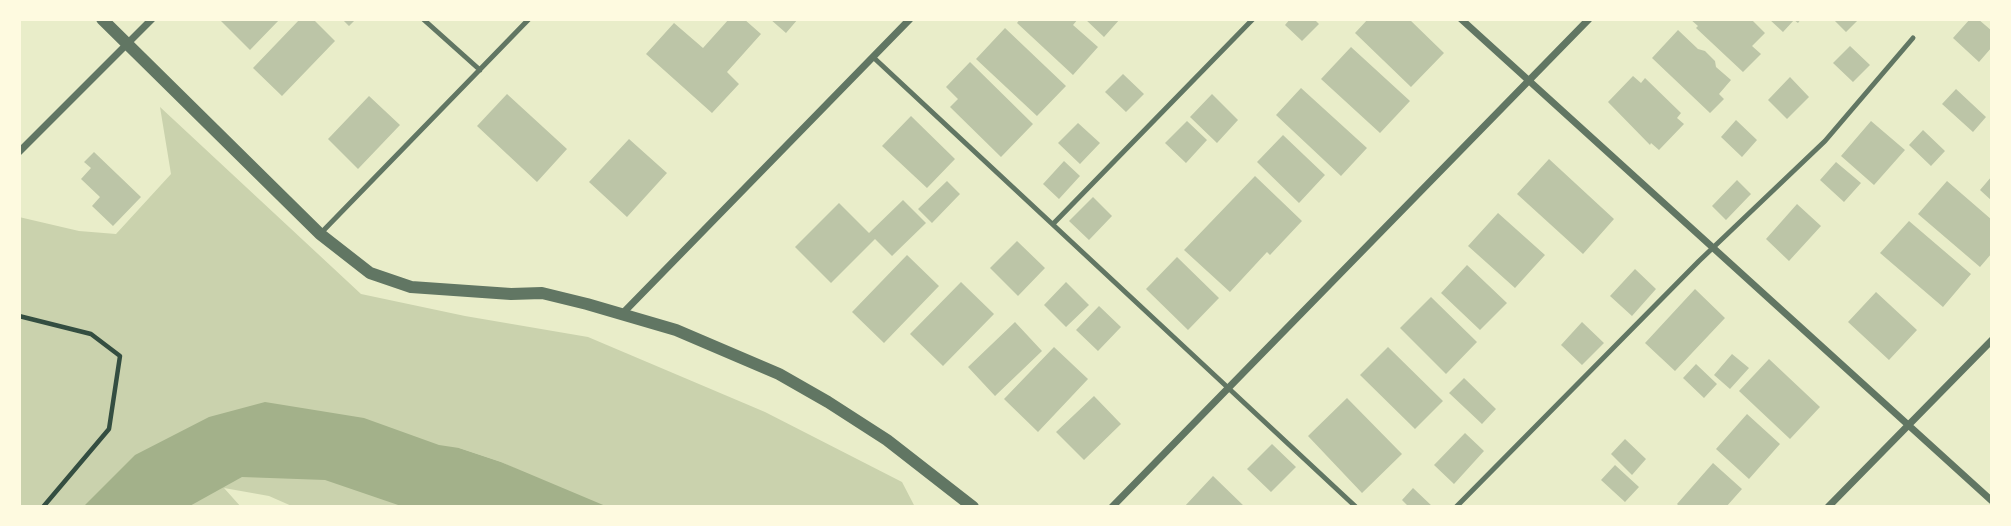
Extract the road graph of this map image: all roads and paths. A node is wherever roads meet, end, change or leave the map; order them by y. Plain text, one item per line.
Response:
1 (102, 19) edge
2 (152, 19) edge
3 (423, 19) edge
4 (529, 19) edge
5 (910, 19) edge
6 (1253, 19) edge
7 (1461, 19) edge
8 (1589, 19) edge
9 (1913, 38) dead end
10 (128, 44) junction
11 (873, 57) junction
12 (480, 70) junction
13 (1528, 82) junction
14 (19, 152) edge
15 (1053, 224) junction
16 (320, 234) junction
17 (1713, 248) junction
18 (622, 314) junction
19 (19, 316) edge
20 (1992, 341) edge
21 (1228, 388) junction
22 (1908, 425) junction
23 (1992, 501) edge
24 (43, 507) edge
25 (973, 507) edge
26 (1112, 507) edge
27 (1356, 507) edge
28 (1456, 507) edge
29 (1828, 507) edge

1 - 10 street
2 - 10 street
3 - 12 lane
4 - 12 lane
5 - 11 street
6 - 15 lane
7 - 13 street
8 - 13 street
9 - 17 lane
10 - 14 street
10 - 16 street
11 - 15 lane
11 - 18 street
12 - 16 lane
13 - 17 street
13 - 21 street
15 - 21 lane
16 - 18 street
17 - 22 street
17 - 28 lane
18 - 25 street
19 - 24 path
20 - 22 street
21 - 26 street
21 - 27 lane
22 - 23 street
22 - 29 street

